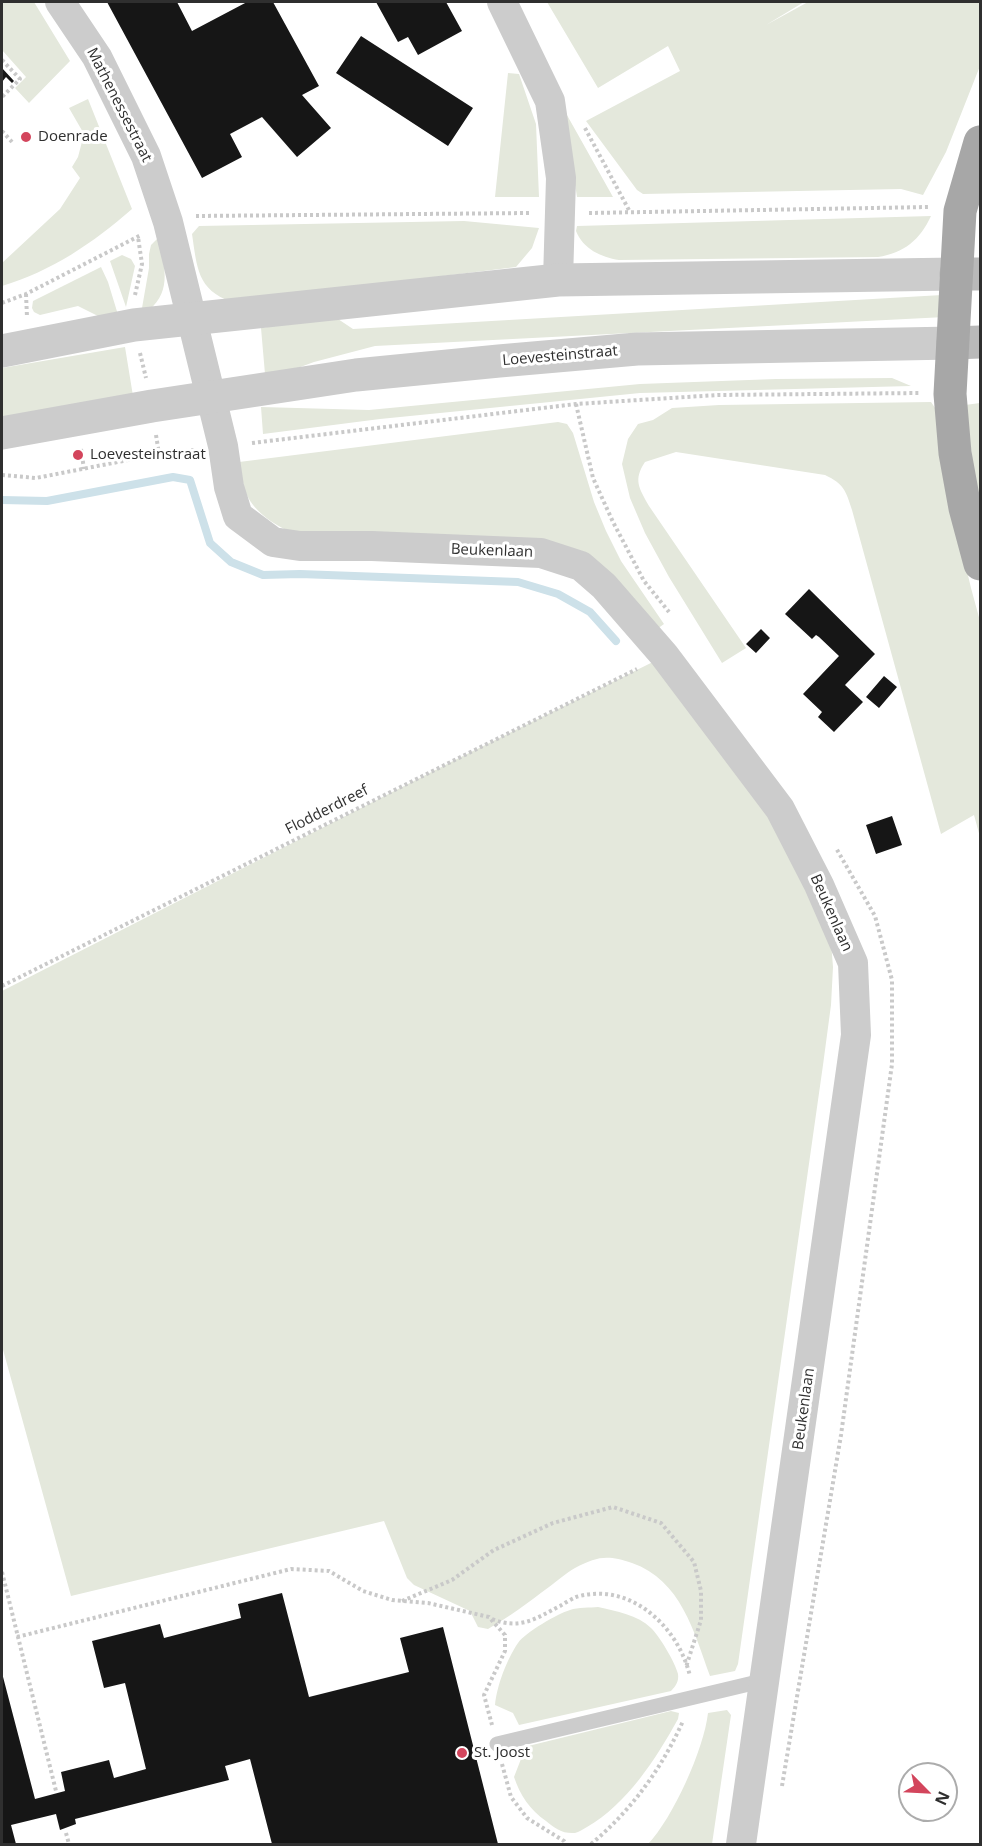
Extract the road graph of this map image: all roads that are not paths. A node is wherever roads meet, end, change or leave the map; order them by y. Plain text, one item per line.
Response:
1 (60, 2) edge
2 (502, 2) edge
3 (981, 142) edge
4 (968, 274) edge
5 (558, 280) junction
6 (191, 319) junction
7 (967, 342) edge
8 (2, 351) edge
9 (210, 397) junction
10 (2, 433) edge
11 (981, 564) edge
12 (766, 1680) junction
13 (497, 1744) road end
14 (741, 1845) edge

1 - 6 street, Mathenessestraat
2 - 5 street
3 - 4 main road
4 - 5 street
4 - 7 main road
5 - 6 street
6 - 8 street
6 - 9 street, Mathenessestraat
7 - 9 street, Loevesteinstraat
7 - 11 main road
9 - 10 street, Loevesteinstraat
9 - 12 street, Beukenlaan
12 - 13 lane
12 - 14 street, Beukenlaan

